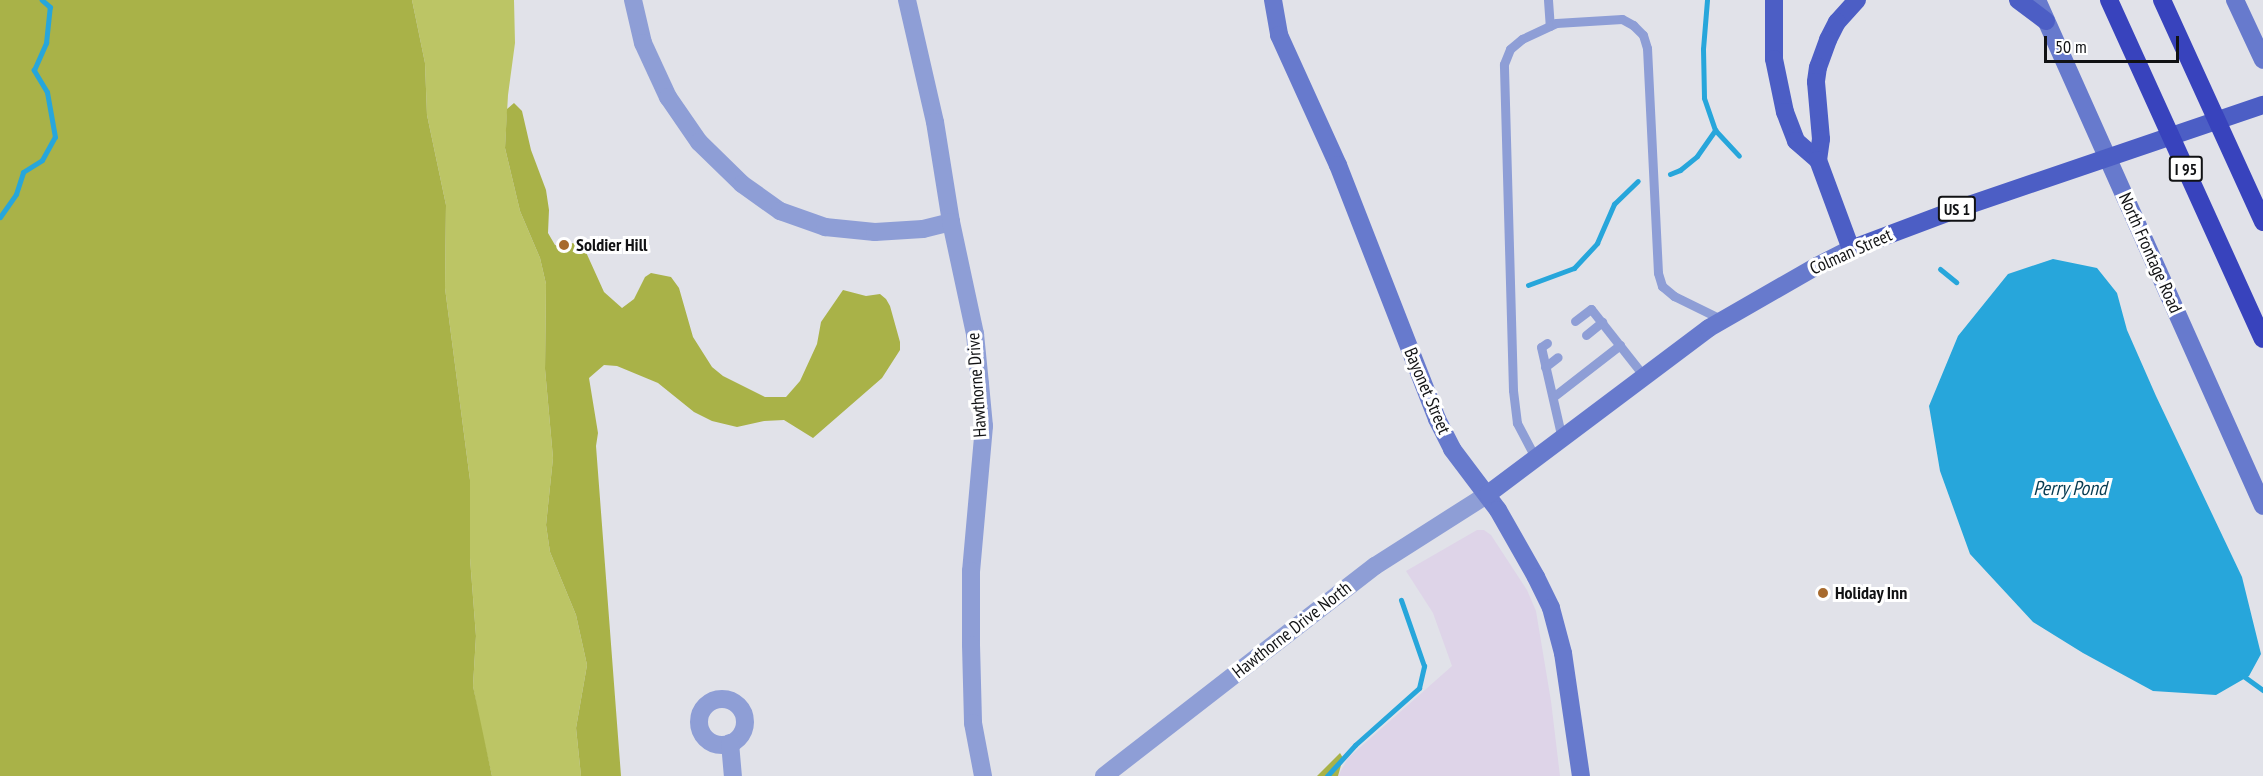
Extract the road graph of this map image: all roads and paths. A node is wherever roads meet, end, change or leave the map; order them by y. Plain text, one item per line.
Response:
1 (633, 0) edge
2 (907, 0) edge
3 (1273, 0) edge
4 (1548, 0) edge
5 (1774, 0) edge
6 (1857, 0) edge
7 (2019, 0) edge
8 (2037, 0) edge
9 (2109, 0) edge
10 (2162, 0) edge
11 (2235, 0) edge
12 (2046, 21) junction
13 (1550, 26) junction
14 (2263, 60) edge
15 (2263, 105) edge
16 (1818, 160) junction
17 (951, 222) junction
18 (2263, 222) edge
19 (1851, 249) junction
20 (1723, 320) junction
21 (1575, 321) dead end
22 (1602, 322) junction
23 (1586, 335) dead end
24 (2263, 339) edge
25 (1547, 343) dead end
26 (1620, 345) junction
27 (1558, 357) dead end
28 (1545, 367) junction
29 (1644, 376) junction
30 (1552, 397) junction
31 (1562, 439) junction
32 (1536, 459) junction
33 (1488, 494) junction
34 (2263, 506) edge
35 (730, 743) dead end
36 (733, 776) edge
37 (983, 776) edge
38 (1104, 776) edge
39 (1581, 776) edge

1 - 17 street
2 - 17 street, Hawthorne Drive
3 - 33 street, Bayonet Street
4 - 13 lane
5 - 16 main road
6 - 16 main road
7 - 12 main road
8 - 12 street, North Frontage Road
9 - 24 highway, I 95
10 - 18 highway, I 95
11 - 14 street
12 - 34 street, North Frontage Road
13 - 20 lane
13 - 32 lane
15 - 19 main road, Colman Street / US 1
16 - 19 main road
17 - 37 street, Hawthorne Drive
19 - 20 street, Colman Street
20 - 29 street, Colman Street
21 - 22 lane
22 - 23 lane
22 - 26 lane
25 - 28 lane
26 - 29 lane
26 - 30 lane
27 - 28 lane
28 - 30 lane
29 - 31 street, Colman Street
30 - 31 lane
31 - 32 street, Colman Street
32 - 33 street, Colman Street
33 - 38 street, Hawthorne Drive North
33 - 39 street, Bayonet Street
35 - 36 street

